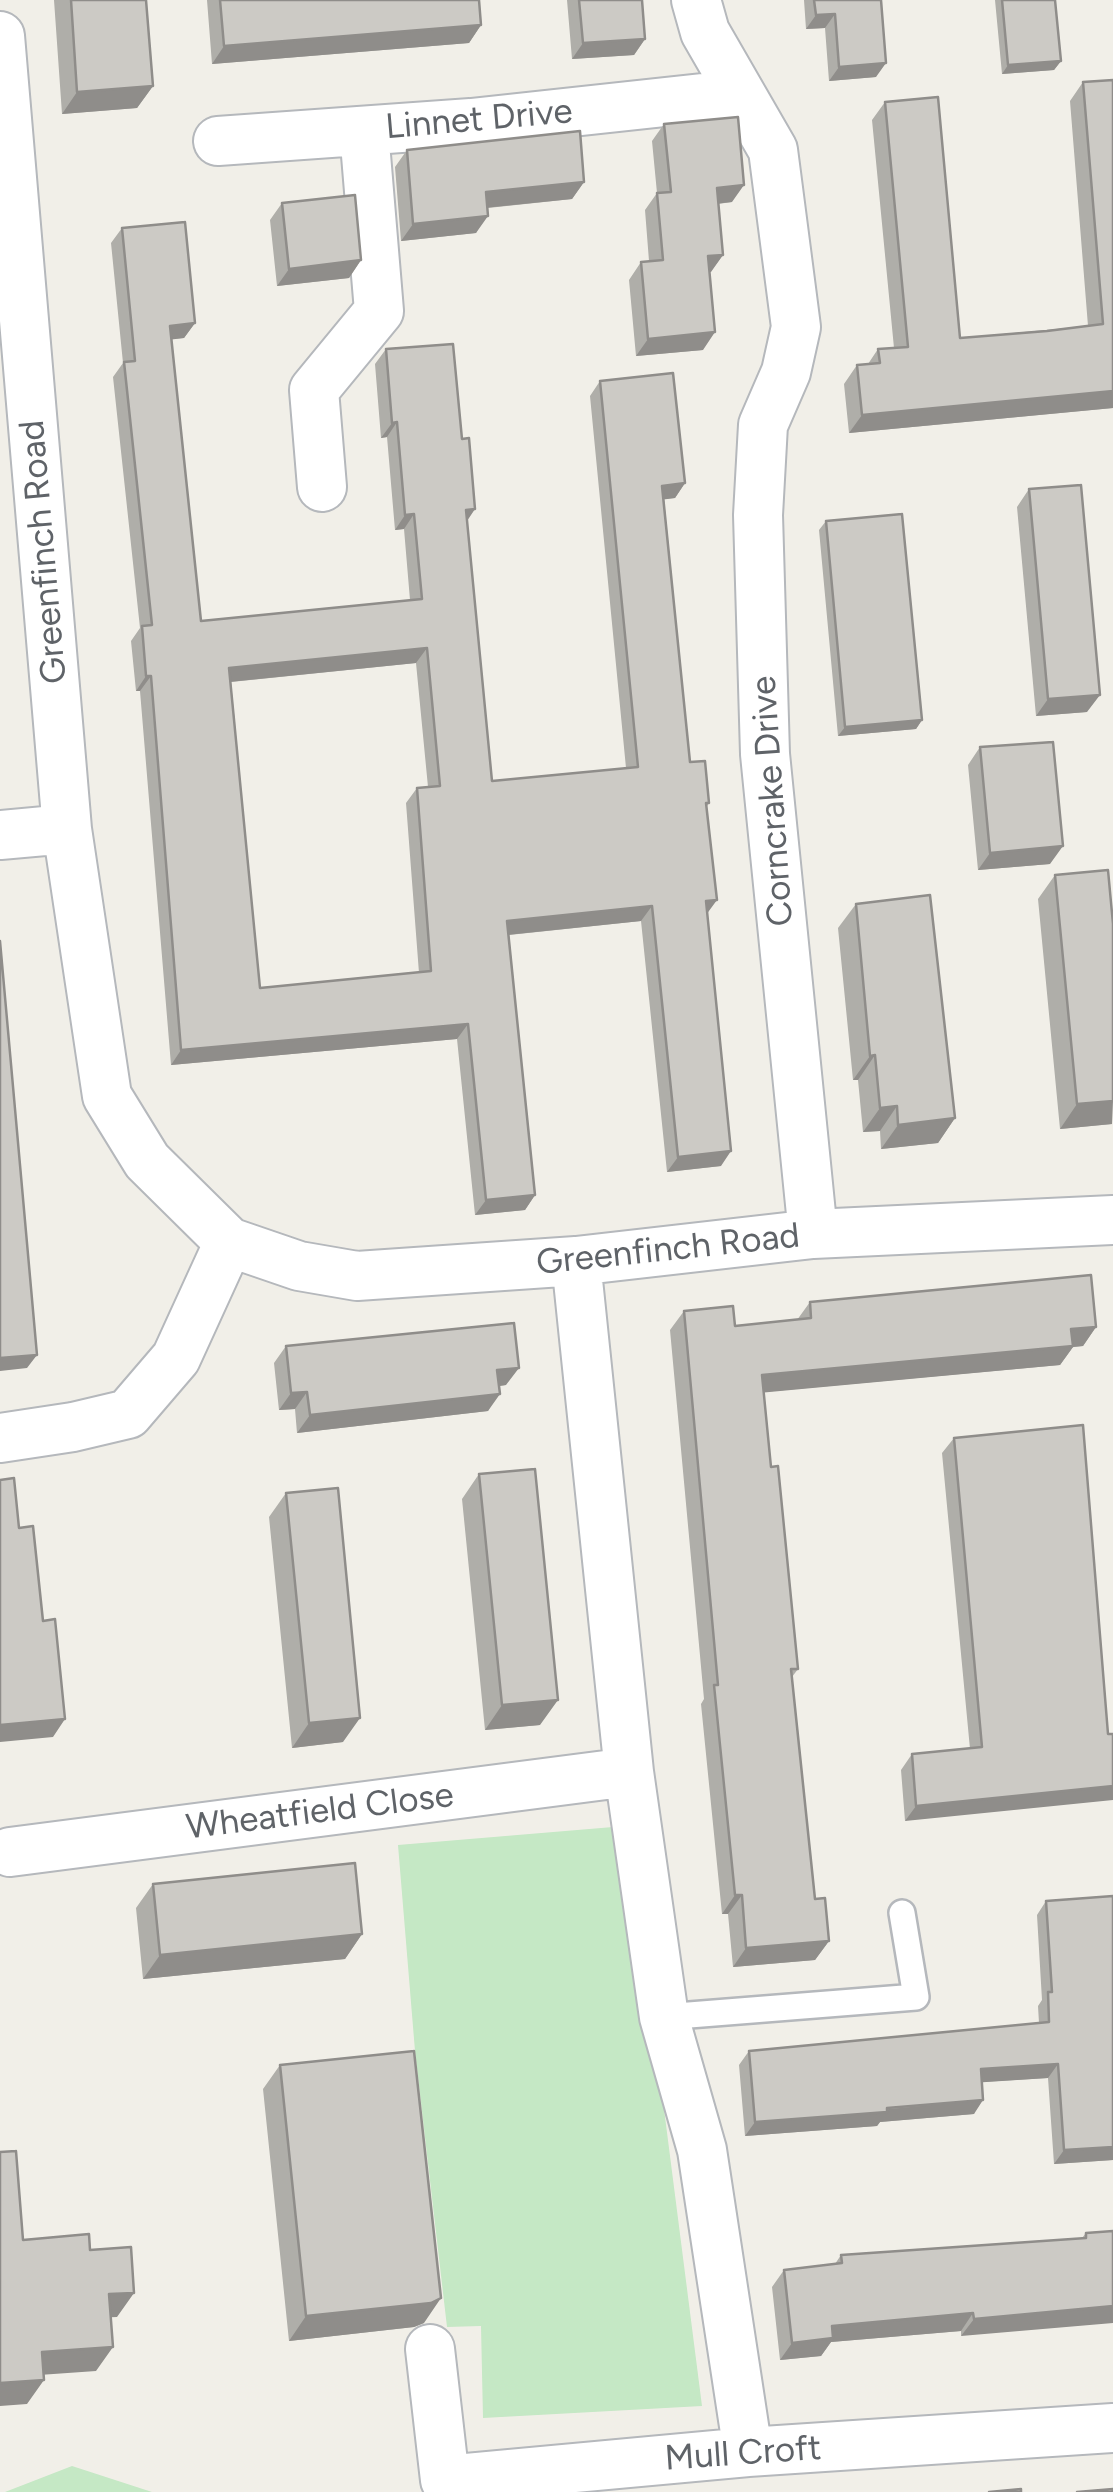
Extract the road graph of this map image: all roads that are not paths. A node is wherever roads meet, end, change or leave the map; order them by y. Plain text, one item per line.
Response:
1 (696, 0) edge
2 (0, 36) edge
3 (739, 94) junction
4 (364, 131) junction
5 (218, 141) dead end
6 (322, 487) dead end
7 (68, 829) junction
8 (0, 835) edge
9 (1113, 1220) edge
10 (814, 1234) junction
11 (229, 1242) junction
12 (576, 1262) junction
13 (0, 1438) edge
14 (629, 1772) junction
15 (10, 1852) dead end
16 (902, 1913) dead end
17 (664, 2017) junction
18 (430, 2349) dead end
19 (1113, 2428) edge
20 (748, 2452) junction

1 - 3 street, Corncrake Drive
2 - 7 street, Greenfinch Road
3 - 4 street, Linnet Drive
3 - 10 street, Corncrake Drive
4 - 5 street, Linnet Drive
4 - 6 street
7 - 8 street
7 - 11 street, Greenfinch Road
9 - 10 street, Greenfinch Road
10 - 12 street, Greenfinch Road
11 - 12 street, Greenfinch Road
11 - 13 street
12 - 14 street
14 - 15 street, Wheatfield Close
14 - 17 street
16 - 17 lane
17 - 20 street
18 - 20 street, Mull Croft
19 - 20 street, Mull Croft

